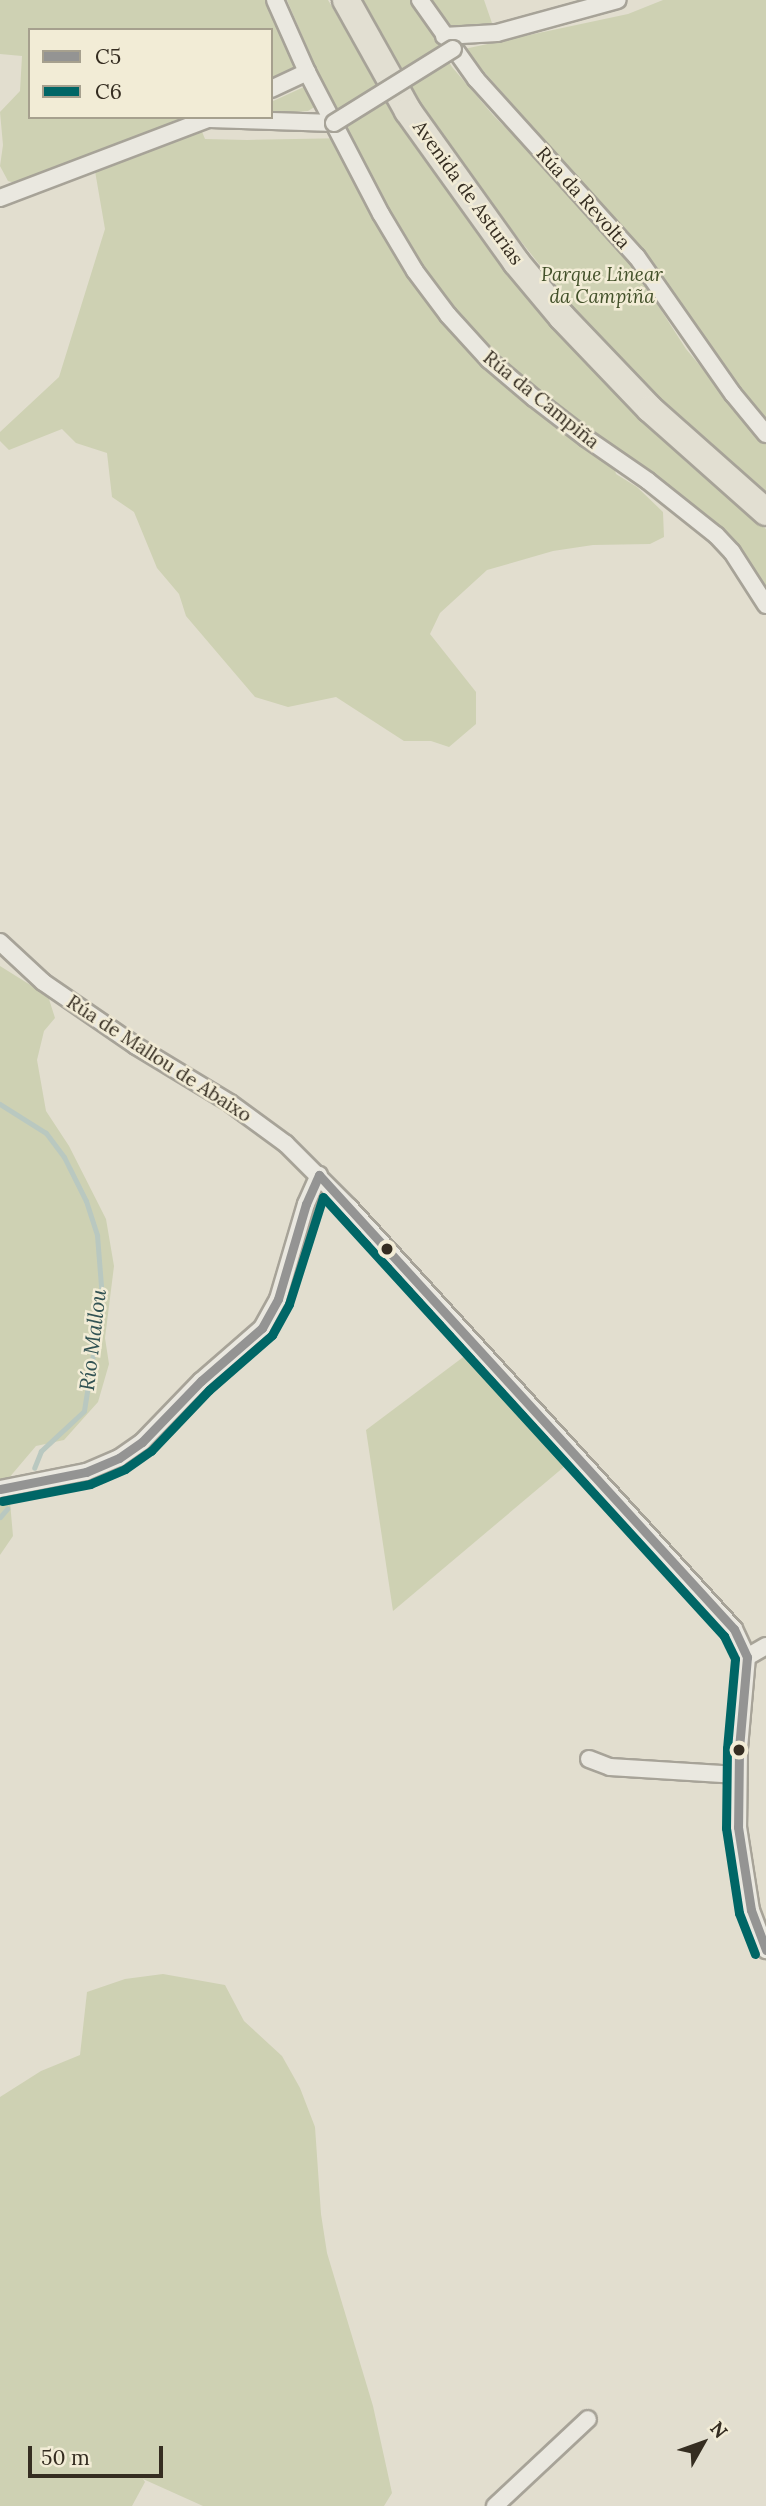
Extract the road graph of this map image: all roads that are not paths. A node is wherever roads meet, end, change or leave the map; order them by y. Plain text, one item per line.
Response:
1 (275, 0) edge
2 (346, 0) edge
3 (420, 0) edge
4 (618, 0) edge
5 (449, 42) junction
6 (307, 72) junction
7 (273, 88) edge
8 (209, 119) edge
9 (236, 119) edge
10 (334, 123) junction
11 (0, 198) edge
12 (766, 434) edge
13 (766, 512) edge
14 (766, 605) edge
15 (0, 942) edge
16 (319, 1175) junction
17 (0, 1489) edge
18 (766, 1646) edge
19 (747, 1657) junction
20 (589, 1759) dead end
21 (738, 1775) junction
22 (766, 1950) edge
23 (588, 2419) dead end
24 (495, 2506) edge

1 - 6 street, Rúa da Campiña
2 - 13 main road, Avenida de Asturias
3 - 5 street, Rúa da Revolta
4 - 5 street
5 - 10 street, bridge
5 - 12 street, Rúa da Revolta
6 - 7 street
6 - 10 street, Rúa da Campiña
8 - 11 street
9 - 10 street
10 - 14 street, Rúa da Campiña
15 - 16 street, Rúa de Mallou de Abaixo
16 - 17 street
16 - 19 street, Rúa de Mallou de Abaixo
18 - 19 street
19 - 21 street
20 - 21 street
21 - 22 street
23 - 24 street

